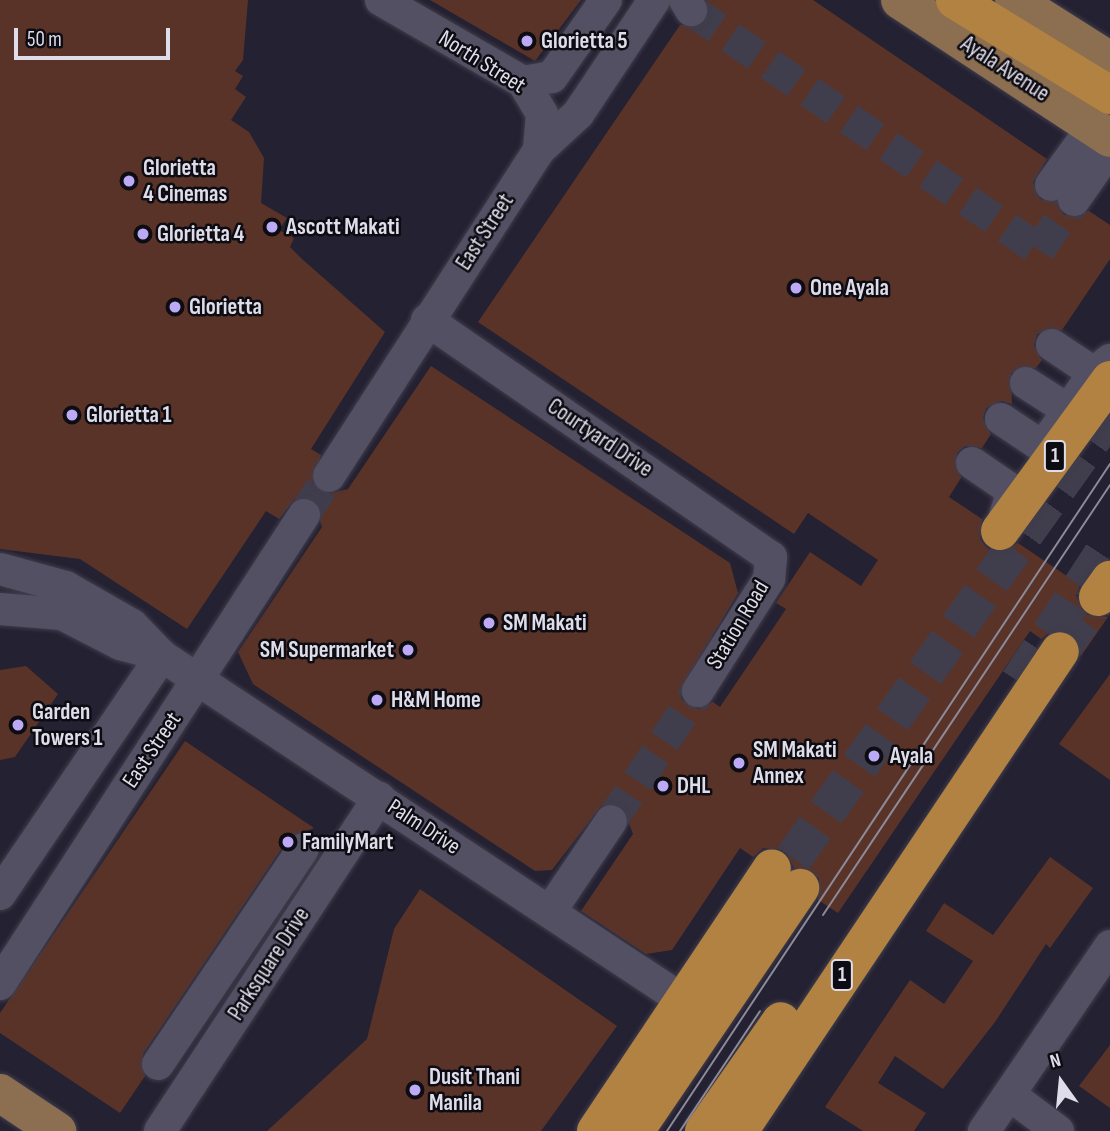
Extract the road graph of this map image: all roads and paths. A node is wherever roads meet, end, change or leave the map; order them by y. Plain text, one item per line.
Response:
1 (381, 0) edge
2 (606, 0) edge
3 (654, 0) edge
4 (900, 0) edge
5 (955, 0) edge
6 (1014, 0) edge
7 (1110, 61) edge
8 (523, 82) junction
9 (1103, 123) edge
10 (539, 150) junction
11 (1061, 192) tunnel mouth
12 (427, 320) junction
13 (1052, 345) dead end
14 (1105, 371) edge
15 (1026, 383) dead end
16 (1068, 410) junction
17 (1001, 419) dead end
18 (972, 463) dead end
19 (328, 476) tunnel mouth
20 (304, 515) tunnel mouth
21 (1000, 531) joint
22 (771, 557) joint
23 (0, 569) edge
24 (0, 609) edge
25 (1060, 651) tunnel mouth
26 (162, 656) junction
27 (200, 680) junction
28 (698, 691) tunnel mouth
29 (379, 797) junction
30 (946, 820) junction
31 (611, 821) tunnel mouth
32 (303, 849) dead end
33 (0, 894) edge
34 (551, 910) junction
35 (1110, 946) edge
36 (0, 984) edge
37 (684, 1001) junction
38 (158, 1063) dead end
39 (0, 1093) edge
40 (1010, 1095) junction
41 (57, 1131) edge
42 (160, 1131) edge
43 (596, 1131) edge
44 (635, 1131) edge
45 (704, 1131) edge
46 (739, 1131) edge
47 (984, 1131) edge
48 (1058, 1131) edge

1 - 8 street, North Street
2 - 8 street
3 - 10 street, East Street
4 - 9 main road, Ayala Avenue
5 - 9 highway
6 - 7 main road
8 - 10 street, North Street
9 - 11 street
10 - 12 street, East Street
12 - 19 street, East Street
12 - 22 street, Courtyard Drive
13 - 14 street
14 - 16 street
14 - 21 highway, 1
15 - 16 street
16 - 17 street
18 - 21 street
20 - 27 street, East Street
22 - 28 street, Station Road
23 - 26 street, Palm Drive
24 - 26 street, Palm Drive
25 - 30 highway, 1
26 - 27 street, Palm Drive
26 - 33 street, East Street
27 - 29 street, Palm Drive
27 - 36 street, East Street
29 - 34 street, Palm Drive
29 - 42 street, Parksquare Drive
30 - 45 highway
30 - 46 highway, 1
31 - 34 street
32 - 38 street
34 - 37 street, Palm Drive
35 - 40 street
37 - 43 highway
37 - 44 highway
39 - 41 main road
40 - 47 street
40 - 48 street

